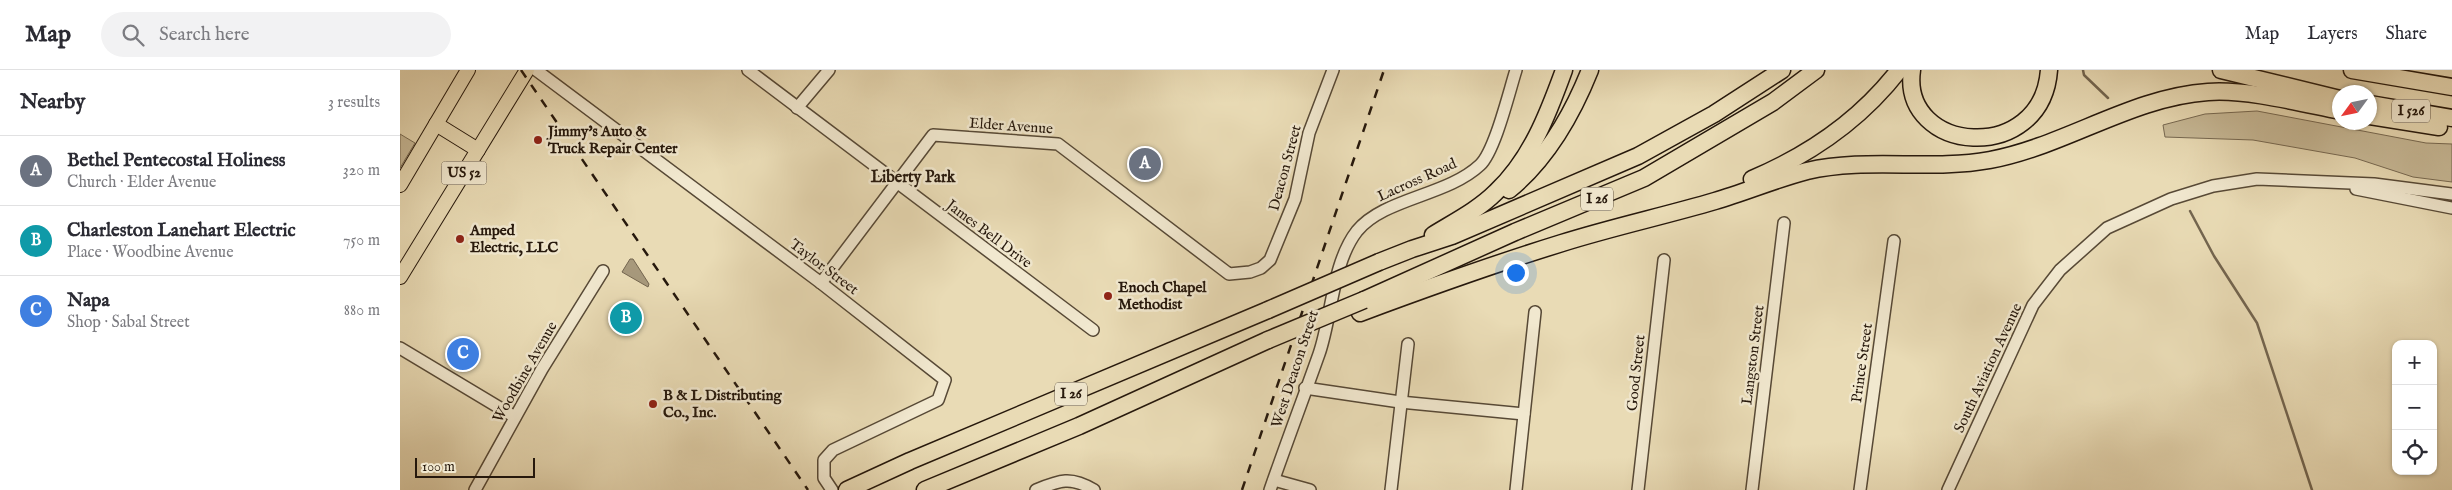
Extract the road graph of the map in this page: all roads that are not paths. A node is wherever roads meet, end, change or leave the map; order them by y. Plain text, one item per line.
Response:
1 (468, 70) edge
2 (528, 70) edge
3 (536, 70) edge
4 (748, 70) edge
5 (829, 70) edge
6 (1334, 70) edge
7 (1516, 70) edge
8 (1564, 70) edge
9 (1590, 70) edge
10 (1782, 70) edge
11 (1816, 70) edge
12 (1899, 70) edge
13 (1912, 70) edge
14 (2049, 70) edge
15 (2222, 70) edge
16 (2352, 70) edge
17 (2452, 87) edge
18 (2332, 96) edge
19 (2377, 105) edge
20 (797, 108) junction
21 (2332, 109) edge
22 (2377, 117) edge
23 (2452, 118) edge
24 (436, 124) junction
25 (2452, 128) edge
26 (478, 150) junction
27 (2312, 180) junction
28 (898, 184) junction
29 (400, 185) edge
30 (2452, 194) edge
31 (2452, 208) edge
32 (1672, 212) junction
33 (1784, 223) dead end
34 (1441, 230) junction
35 (1894, 241) dead end
36 (1412, 249) junction
37 (1343, 256) joint
38 (1664, 260) dead end
39 (603, 271) dead end
40 (1229, 274) joint
41 (400, 277) edge
42 (821, 283) junction
43 (1362, 306) junction
44 (1535, 312) dead end
45 (1092, 330) dead end
46 (1408, 344) dead end
47 (400, 348) edge
48 (1305, 388) junction
49 (1400, 402) junction
50 (1524, 414) junction
51 (516, 417) junction
52 (1272, 485) edge
53 (475, 490) edge
54 (832, 490) edge
55 (847, 490) edge
56 (925, 490) edge
57 (1036, 490) edge
58 (1094, 490) edge
59 (1310, 490) edge
60 (1391, 490) edge
61 (1516, 490) edge
62 (1638, 490) edge
63 (1752, 490) edge
64 (1860, 490) edge
65 (1948, 490) edge

1 - 24 main road
2 - 26 main road, US 52
3 - 42 street, Taylor Street
4 - 20 street, James Bell Drive
5 - 20 street
6 - 40 street, Deacon Street
7 - 37 street, Lacross Road
8 - 34 highway
9 - 34 highway
10 - 36 highway, I 26
11 - 43 highway, I 26
12 - 32 highway
13 - 14 highway
15 - 18 highway
16 - 17 highway, I 526
19 - 23 highway, I 526
20 - 28 street, James Bell Drive
21 - 32 highway
22 - 25 highway
24 - 26 main road
24 - 29 main road
26 - 41 main road, US 52
27 - 30 street, South Aviation Avenue
27 - 31 street, South Aviation Avenue
27 - 65 street, South Aviation Avenue
28 - 40 street, Elder Avenue
28 - 42 street, Elder Avenue
28 - 45 street, James Bell Drive
32 - 43 highway
33 - 63 street, Langston Street
34 - 36 highway
35 - 64 street, Prince Street
36 - 55 highway, I 26, bridge
37 - 48 street, West Deacon Street
38 - 62 street, Good Street
39 - 51 street, Woodbine Avenue
42 - 54 street, Taylor Street
43 - 56 highway, I 26, bridge
44 - 50 street
46 - 49 street
47 - 51 street
48 - 49 street
48 - 52 street, West Deacon Street
49 - 50 street
49 - 60 street
50 - 61 street
51 - 53 street, Woodbine Avenue
52 - 59 street
57 - 58 street

